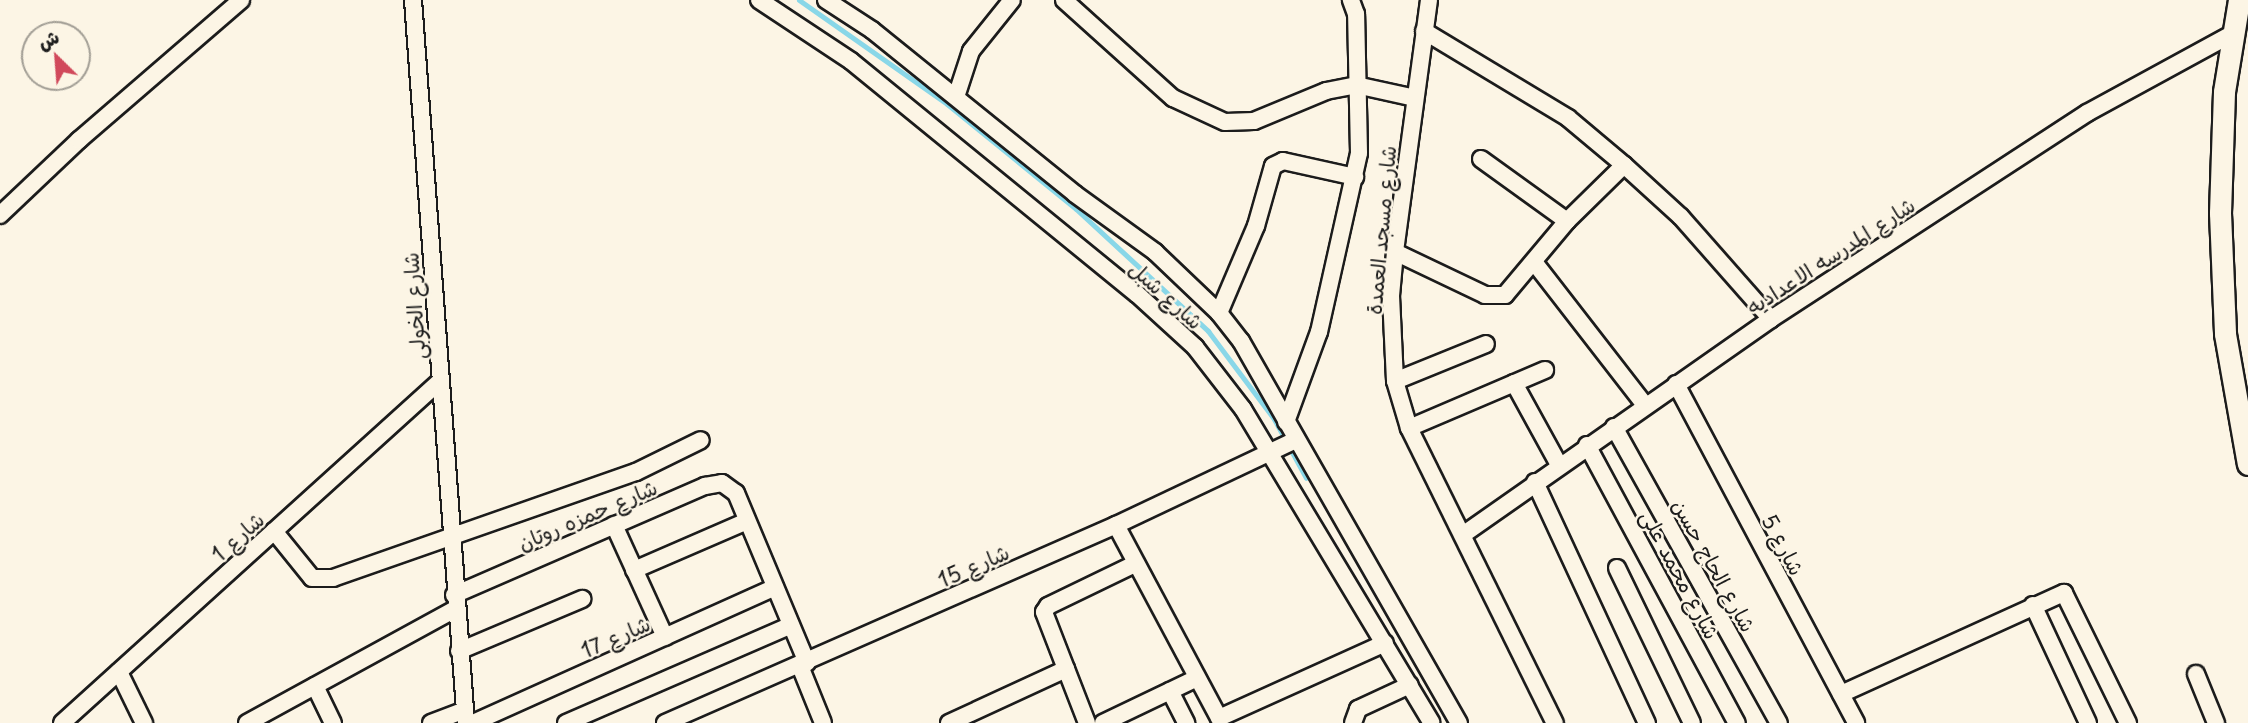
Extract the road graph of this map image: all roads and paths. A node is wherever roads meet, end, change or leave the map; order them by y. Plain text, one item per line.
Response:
1 (241, 0) edge
2 (413, 0) edge
3 (759, 0) edge
4 (826, 0) edge
5 (1012, 0) edge
6 (1064, 0) edge
7 (1351, 0) edge
8 (1429, 0) edge
9 (2239, 0) edge
10 (1424, 31) junction
11 (2232, 34) junction
12 (1356, 85) junction
13 (956, 97) junction
14 (1415, 98) junction
15 (1481, 159) dead end
16 (1624, 165) junction
17 (1355, 177) junction
18 (0, 215) edge
19 (1567, 221) junction
20 (1395, 252) junction
21 (1534, 262) junction
22 (1219, 313) junction
23 (1771, 319) junction
24 (1486, 344) dead end
25 (1545, 370) dead end
26 (440, 381) junction
27 (1395, 381) junction
28 (1514, 383) junction
29 (1676, 384) junction
30 (1645, 405) junction
31 (1286, 422) junction
32 (1615, 427) junction
33 (1409, 428) junction
34 (701, 440) dead end
35 (1296, 440) junction
36 (1587, 445) junction
37 (1269, 452) junction
38 (2248, 464) edge
39 (1559, 465) junction
40 (1535, 482) junction
41 (747, 521) junction
42 (614, 525) junction
43 (1116, 525) junction
44 (274, 531) junction
45 (1464, 534) junction
46 (450, 540) junction
47 (1135, 564) junction
48 (1617, 568) dead end
49 (634, 570) junction
50 (775, 587) junction
51 (582, 599) dead end
52 (455, 602) junction
53 (2033, 605) junction
54 (791, 625) junction
55 (665, 637) junction
56 (1385, 643) junction
57 (459, 651) junction
58 (803, 664) junction
59 (1066, 669) junction
60 (119, 671) junction
61 (2196, 674) dead end
62 (1195, 679) junction
63 (1410, 685) junction
64 (315, 686) junction
65 (1170, 691) junction
66 (1841, 694) junction
67 (273, 717) edge
68 (1234, 717) edge
69 (1127, 718) edge
70 (468, 719) edge
71 (62, 723) edge
72 (144, 723) edge
73 (247, 723) edge
74 (333, 723) edge
75 (431, 723) edge
76 (566, 723) edge
77 (665, 723) edge
78 (823, 723) edge
79 (948, 723) edge
80 (1087, 723) edge
81 (1103, 723) edge
82 (1186, 723) edge
83 (1353, 723) edge
84 (1432, 723) edge
85 (1459, 723) edge
86 (1555, 723) edge
87 (1647, 723) edge
88 (1692, 723) edge
89 (1737, 723) edge
90 (1779, 723) edge
91 (1856, 723) edge
92 (2088, 723) edge
93 (2128, 723) edge
94 (2216, 723) edge

1 - 18 street
2 - 26 street, شارع الخولى
3 - 37 street, شارع شبل
4 - 13 street, شارع شبل
5 - 13 street
6 - 12 street
7 - 12 street
8 - 10 street, شارع مسجد العمدة
9 - 11 main road
10 - 14 street, شارع مسجد العمدة
10 - 16 street
11 - 23 street, شارع المدرسه الاعداديه
11 - 38 main road
12 - 14 street
12 - 17 street
13 - 22 street, شارع شبل
14 - 20 street, شارع مسجد العمدة
15 - 19 street
16 - 19 street
16 - 23 street
17 - 22 street
17 - 31 street
19 - 21 street
20 - 21 street
20 - 27 street, شارع مسجد العمدة
21 - 30 street
22 - 31 street, شارع شبل
23 - 29 street, شارع المدرسه الاعداديه
24 - 27 street
25 - 28 street
26 - 44 street, شارع 1
26 - 46 street, شارع الخولى
27 - 33 street, شارع مسجد العمدة
28 - 33 street
28 - 39 street
29 - 30 street, شارع المدرسه الاعداديه
29 - 66 street, شارع 5
30 - 32 street, شارع المدرسه الاعداديه
31 - 35 street, شارع شبل
32 - 36 street, شارع المدرسه الاعداديه
32 - 90 street, شارع الحاج حسن
33 - 45 street, شارع مسجد العمدة
34 - 46 street
35 - 37 street, شارع 15
35 - 85 street, شارع شبل
36 - 39 street, شارع المدرسه الاعداديه
36 - 89 street, شارع محمد على
37 - 43 street, شارع 15
37 - 56 street, شارع شبل
39 - 40 street, شارع المدرسه الاعداديه
40 - 45 street, شارع المدرسه الاعداديه
40 - 87 street
41 - 42 street, شارع حمزه روتان
41 - 49 street
41 - 50 street
42 - 49 street
42 - 52 street, شارع حمزه روتان
43 - 47 street
43 - 58 street, شارع 15
44 - 46 street
44 - 60 street, شارع 1
45 - 86 street, شارع مسجد العمدة
46 - 52 street, شارع الخولى
47 - 59 street
47 - 62 street
48 - 88 street
49 - 55 street
50 - 54 street
50 - 55 street, شارع 17
51 - 57 street
52 - 57 street, شارع الخولى
52 - 64 street, شارع حمزه روتان
53 - 66 street
53 - 92 street
53 - 93 street
54 - 58 street
54 - 76 street
55 - 70 street, شارع 17
56 - 63 street, شارع شبل
56 - 68 street
57 - 70 street, شارع الخولى
58 - 77 street, شارع 15
58 - 78 street
59 - 79 street
59 - 80 street
60 - 71 street, شارع 1
60 - 72 street
61 - 94 street
62 - 65 street
62 - 68 street
63 - 83 street
63 - 84 street, شارع شبل
64 - 67 street, شارع حمزه روتان
64 - 74 street
65 - 69 street
65 - 82 street
66 - 91 street, شارع 5
67 - 73 street, شارع حمزه روتان
69 - 81 street
70 - 75 street, شارع 17

